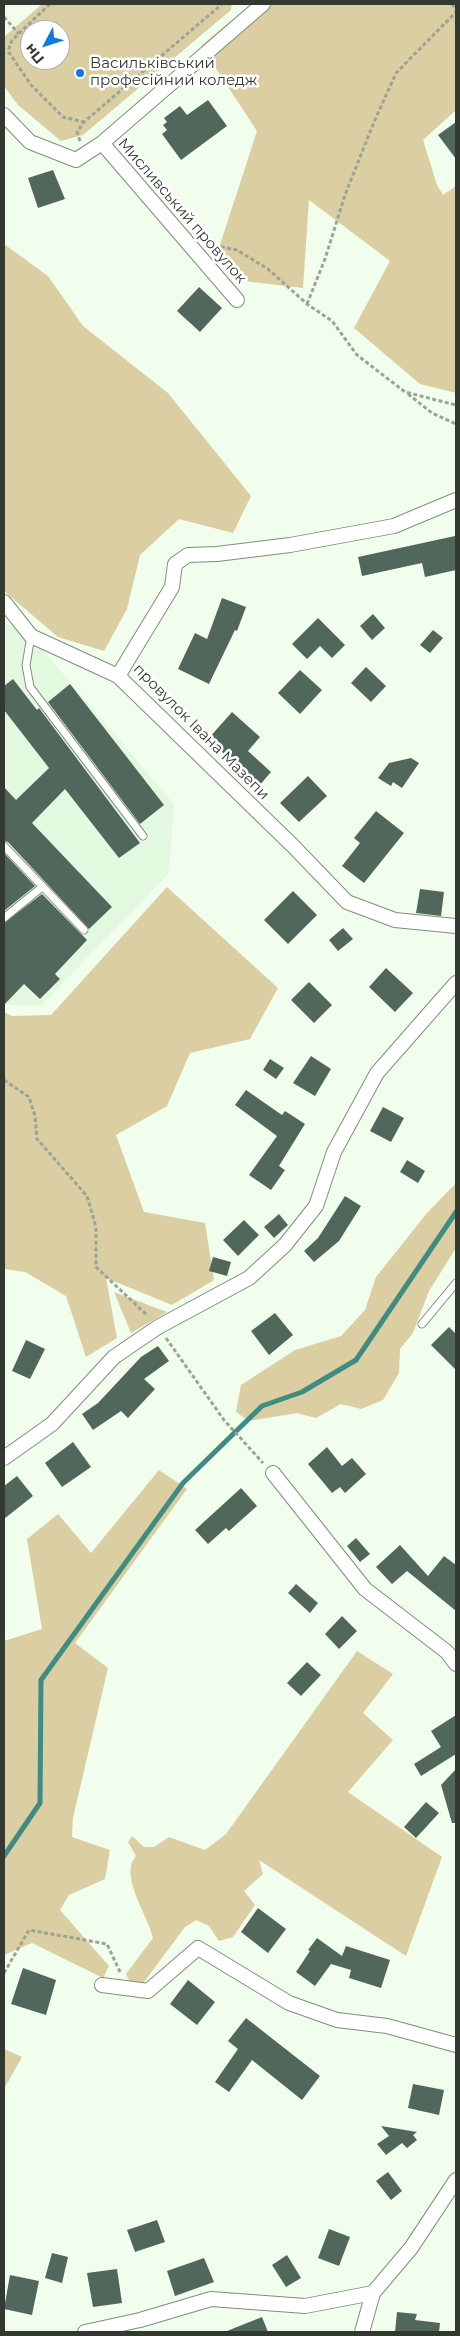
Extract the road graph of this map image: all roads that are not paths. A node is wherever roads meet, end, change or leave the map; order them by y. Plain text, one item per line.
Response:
1 (263, 4) edge
2 (4, 114) edge
3 (102, 143) junction
4 (237, 300) dead end
5 (456, 500) edge
6 (4, 602) edge
7 (31, 636) junction
8 (118, 676) junction
9 (143, 836) dead end
10 (4, 846) edge
11 (42, 887) junction
12 (4, 918) edge
13 (456, 926) edge
14 (84, 930) dead end
15 (456, 982) edge
16 (456, 1283) edge
17 (422, 1324) dead end
18 (4, 1458) edge
19 (273, 1473) road end
20 (456, 1664) edge
21 (102, 1985) dead end
22 (456, 2045) edge
23 (456, 2180) edge
24 (373, 2293) junction
25 (85, 2332) edge
26 (362, 2332) edge

1 - 3 street, Мисливський провулок
2 - 3 street, Мисливський провулок
3 - 4 street, Мисливський провулок
5 - 8 street, провулок Івана Мазепи
6 - 7 street
7 - 8 street
7 - 9 lane
8 - 13 street, провулок Івана Мазепи
10 - 11 lane
11 - 12 lane
11 - 14 lane
15 - 18 street
16 - 17 lane
19 - 20 street
21 - 22 street
23 - 24 street
24 - 25 street
24 - 26 street

